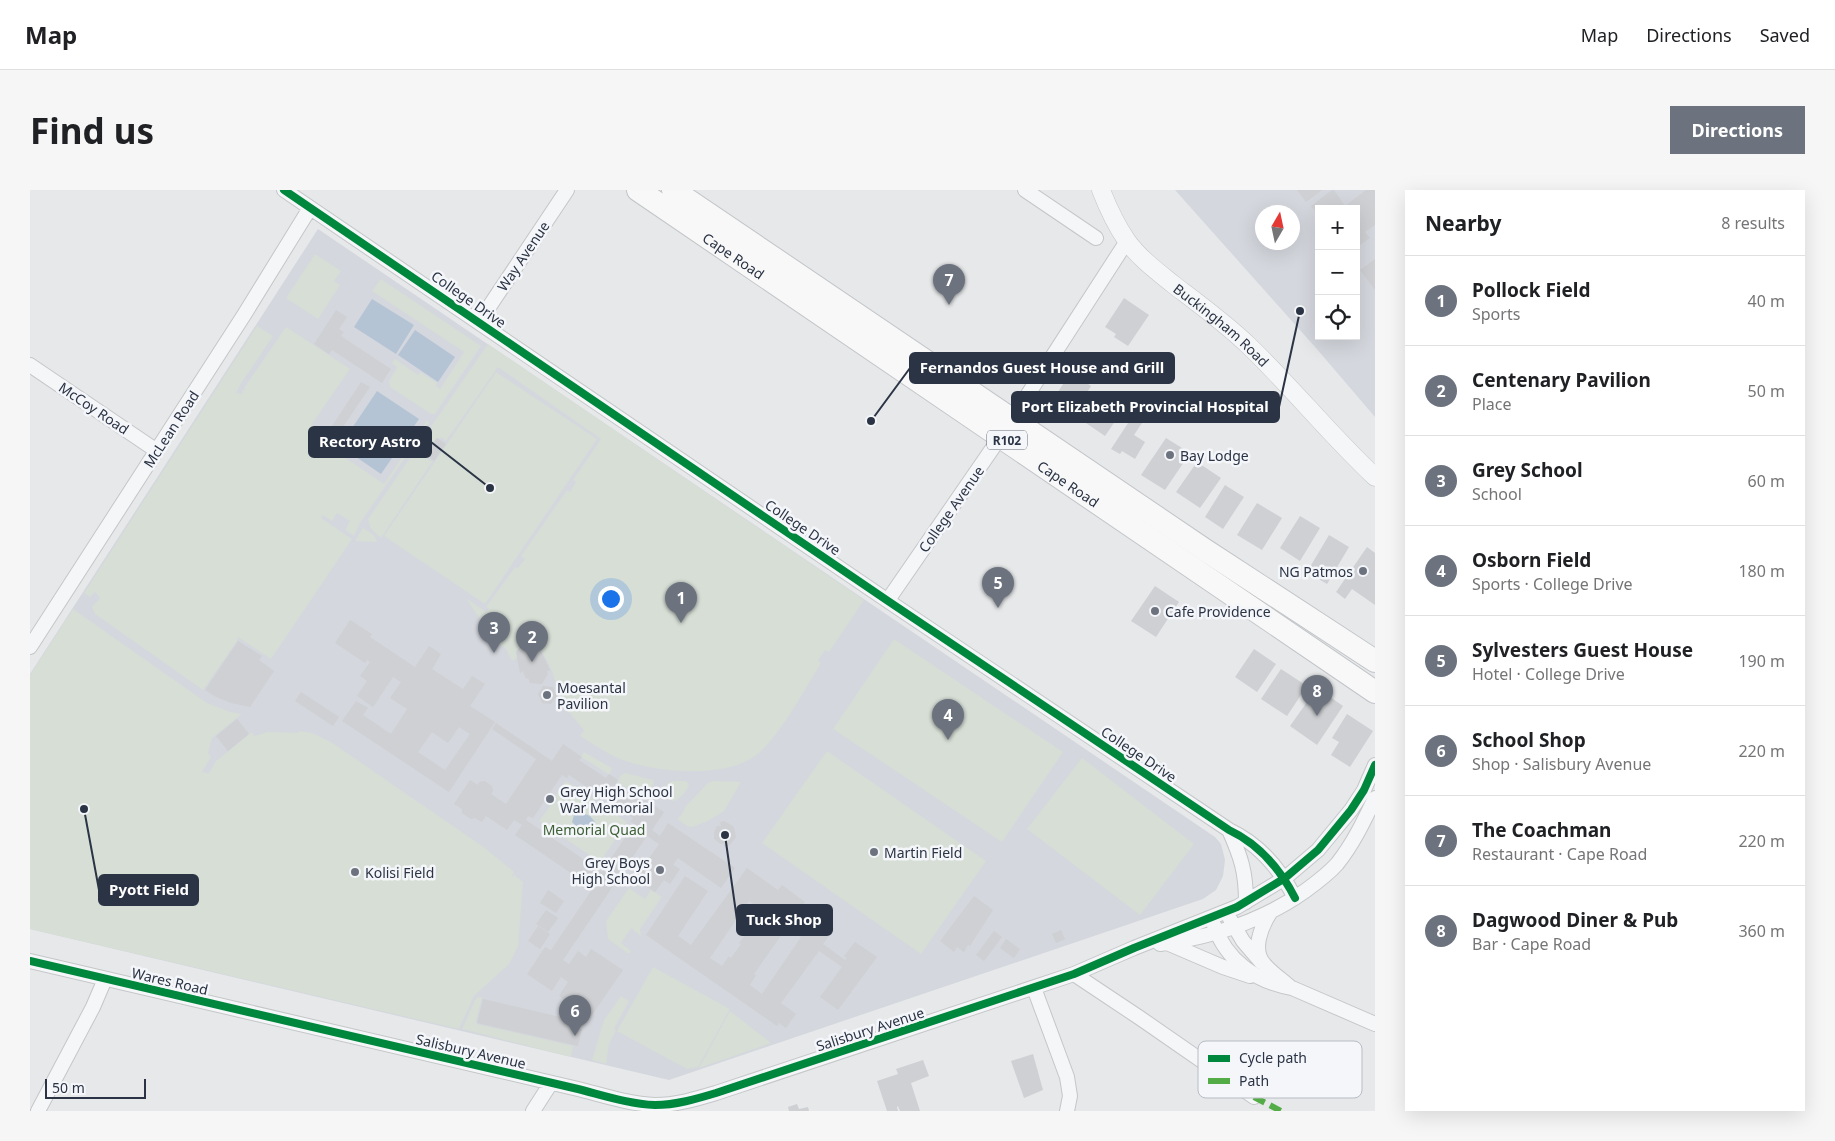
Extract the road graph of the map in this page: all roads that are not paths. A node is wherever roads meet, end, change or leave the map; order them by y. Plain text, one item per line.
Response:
1 (284, 190) edge
2 (567, 190) edge
3 (638, 190) edge
4 (673, 190) edge
5 (1025, 190) edge
6 (1101, 190) edge
7 (310, 208) junction
8 (1096, 238) dead end
9 (1127, 242) junction
10 (479, 322) junction
11 (30, 365) edge
12 (1007, 428) junction
13 (157, 451) junction
14 (1375, 477) edge
15 (888, 600) junction
16 (30, 647) edge
17 (1375, 660) edge
18 (1375, 692) edge
19 (1375, 765) edge
20 (1375, 798) edge
21 (1229, 830) junction
22 (1285, 878) junction
23 (1295, 898) junction
24 (1246, 902) junction
25 (1226, 912) junction
26 (1270, 914) junction
27 (1212, 917) junction
28 (1234, 927) junction
29 (1217, 932) junction
30 (1167, 943) junction
31 (1134, 948) junction
32 (30, 961) edge
33 (1263, 964) junction
34 (1074, 974) junction
35 (105, 979) junction
36 (1277, 986) junction
37 (1034, 988) junction
38 (1292, 988) junction
39 (1375, 1024) edge
40 (304, 1025) joint
41 (1198, 1058) edge
42 (551, 1083) junction
43 (38, 1111) edge
44 (533, 1111) edge
45 (1067, 1111) edge

1 - 7 street, College Drive
2 - 10 street, Way Avenue
3 - 12 main road, Cape Road / R102
4 - 12 main road, Cape Road / R102
5 - 8 street
6 - 9 street, Buckingham Road
7 - 10 street, College Drive
7 - 13 street, McLean Road
9 - 12 street, College Avenue
9 - 14 street, Buckingham Road
10 - 15 street, College Drive
11 - 13 street, McCoy Road
12 - 15 street, College Avenue
12 - 17 main road, Cape Road / R102
12 - 18 main road, Cape Road / R102
13 - 16 street, McLean Road
15 - 21 street, College Drive
19 - 22 street, Salisbury Avenue
20 - 23 street, Salisbury Avenue
21 - 22 street, College Drive
21 - 24 street
22 - 23 street, College Drive
22 - 24 street, Salisbury Avenue
23 - 26 street, Salisbury Avenue
24 - 25 street, Salisbury Avenue
25 - 27 street, Salisbury Avenue
25 - 28 street
26 - 28 street, Salisbury Avenue
26 - 33 street
27 - 29 street
27 - 31 street, Salisbury Avenue
28 - 29 street, Salisbury Avenue
28 - 33 street
29 - 30 street, Salisbury Avenue
29 - 36 street
30 - 31 street, Salisbury Avenue
30 - 36 street
31 - 34 street, Salisbury Avenue
32 - 35 street, Wares Road
33 - 38 street
34 - 37 street, Salisbury Avenue
34 - 41 street
35 - 40 street, Wares Road
35 - 43 street
36 - 38 street
37 - 42 street, Salisbury Avenue
37 - 45 street
38 - 39 street
40 - 42 street, Salisbury Avenue
42 - 44 street

